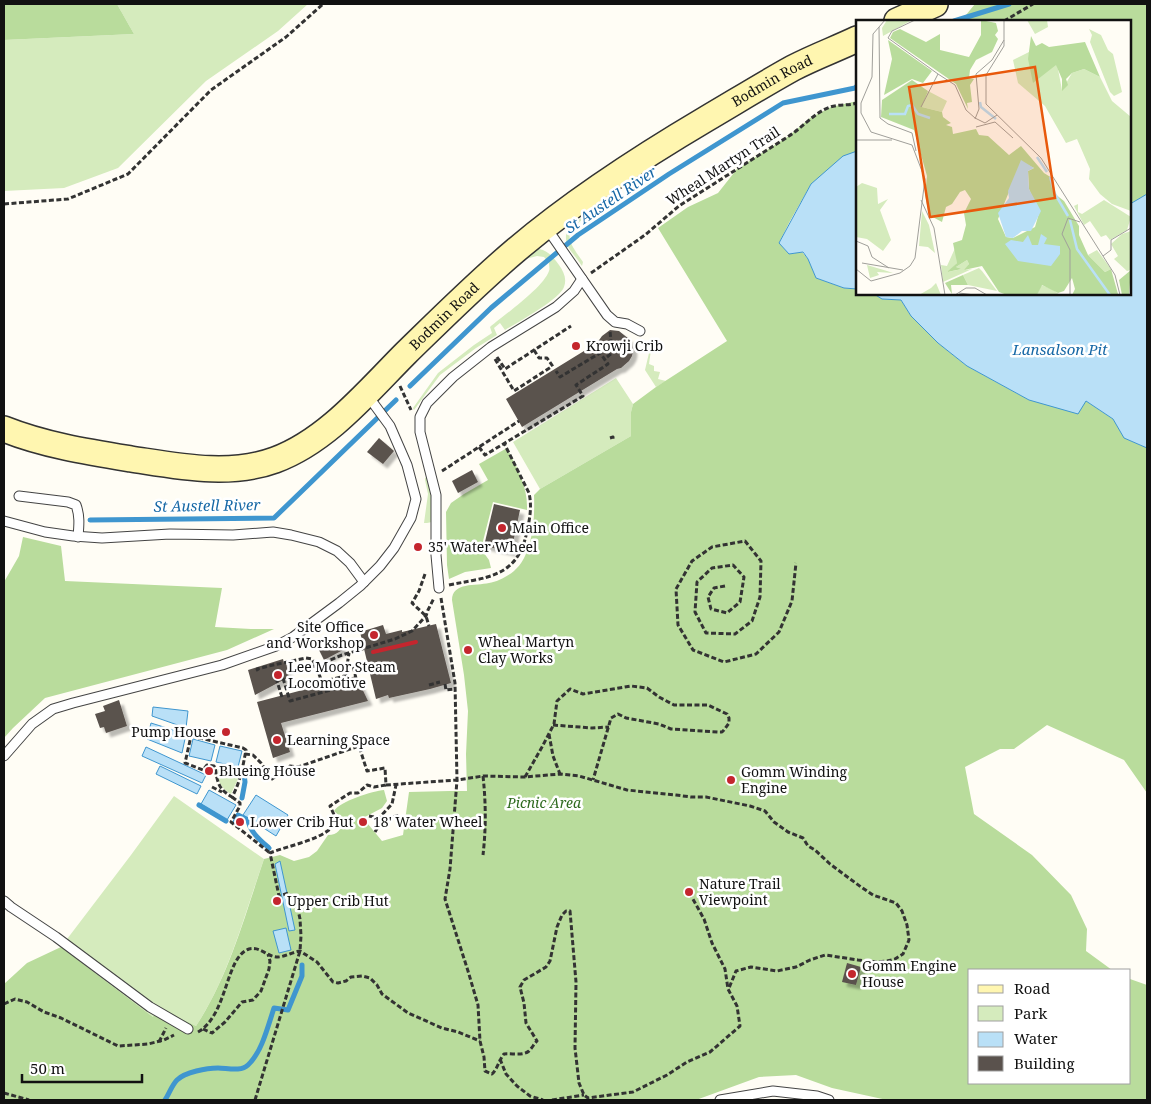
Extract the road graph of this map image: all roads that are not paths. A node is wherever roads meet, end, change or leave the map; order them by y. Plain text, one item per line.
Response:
1 (935, 4) edge
2 (899, 20) edge
3 (856, 39) edge
4 (549, 232) junction
5 (582, 280) junction
6 (640, 331) dead end
7 (370, 400) junction
8 (4, 429) edge
9 (19, 496) dead end
10 (4, 521) edge
11 (78, 537) junction
12 (364, 582) junction
13 (439, 588) road end
14 (4, 756) edge
15 (4, 901) edge
16 (188, 1029) dead end
17 (720, 1100) edge
18 (829, 1100) edge

1 - 2 main road
3 - 4 main road, Bodmin Road
4 - 5 lane
4 - 7 main road, Bodmin Road
5 - 6 lane
5 - 13 lane
7 - 8 main road, Bodmin Road
7 - 12 lane
9 - 11 lane
10 - 11 lane
11 - 12 lane
12 - 14 lane
15 - 16 lane
17 - 18 lane

